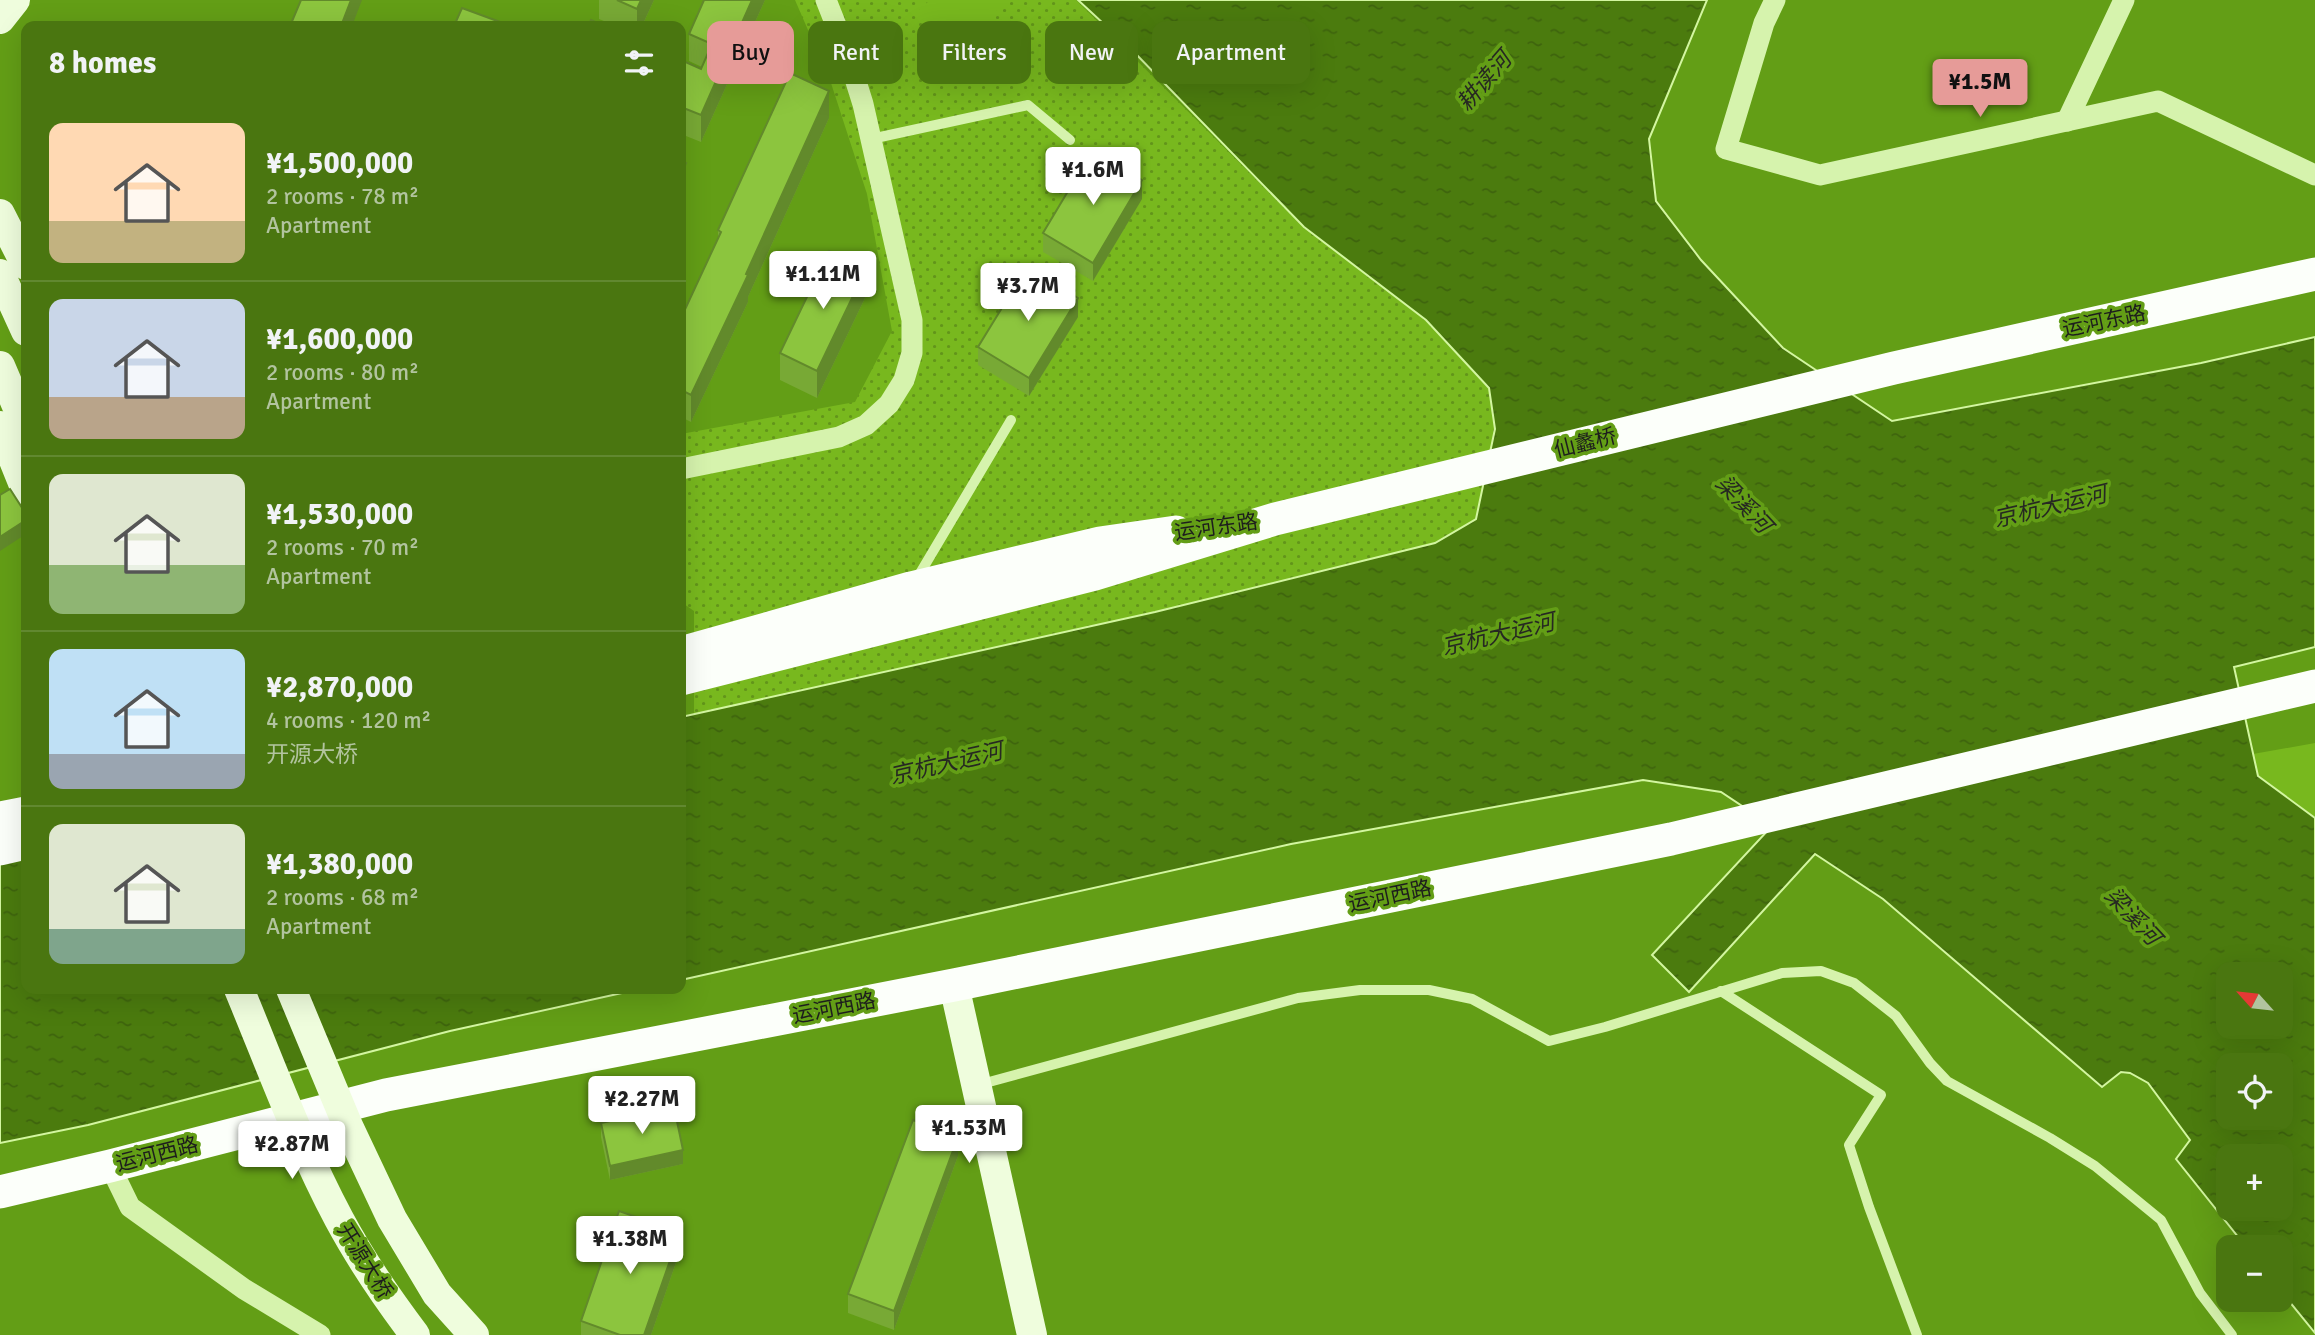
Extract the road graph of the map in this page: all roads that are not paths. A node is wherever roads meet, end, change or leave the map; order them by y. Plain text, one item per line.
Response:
1 (15, 0) edge
2 (826, 0) edge
3 (1775, 0) edge
4 (2124, 0) edge
5 (0, 19) edge
6 (2067, 121) junction
7 (870, 139) junction
8 (1070, 141) dead end
9 (2315, 175) edge
10 (0, 214) edge
11 (21, 255) edge
12 (0, 274) edge
13 (2315, 274) edge
14 (21, 320) edge
15 (0, 366) edge
16 (1894, 368) joint
17 (21, 415) edge
18 (1011, 420) dead end
19 (0, 426) edge
20 (686, 468) edge
21 (21, 478) edge
22 (1276, 519) junction
23 (911, 588) junction
24 (686, 656) edge
25 (686, 656) edge
26 (2315, 686) edge
27 (21, 814) edge
28 (0, 818) edge
29 (21, 844) edge
30 (0, 849) edge
31 (954, 985) junction
32 (1721, 991) junction
33 (241, 994) edge
34 (293, 994) edge
35 (977, 1085) junction
36 (110, 1166) junction
37 (0, 1192) edge
38 (320, 1335) edge
39 (415, 1335) edge
40 (474, 1335) edge
41 (1032, 1335) edge
42 (1917, 1335) edge
43 (2232, 1335) edge

1 - 5 main road
2 - 7 street
3 - 6 street
4 - 6 street
6 - 9 street
7 - 8 lane
7 - 20 street
10 - 11 main road
12 - 14 main road
13 - 16 main road, 运河东路
15 - 17 main road
16 - 22 main road, 仙蠡桥
18 - 23 lane
19 - 21 main road
22 - 23 main road, 运河东路
22 - 24 main road, 运河东路
23 - 25 main road, 运河东路
26 - 31 main road, 运河西路
27 - 28 main road
29 - 30 main road
31 - 35 main road
31 - 36 main road, 运河西路
32 - 35 lane
32 - 42 lane
32 - 43 lane
33 - 39 main road, 开源大桥, bridge
34 - 40 main road, bridge
35 - 41 main road
36 - 37 main road, 运河西路
36 - 38 street

